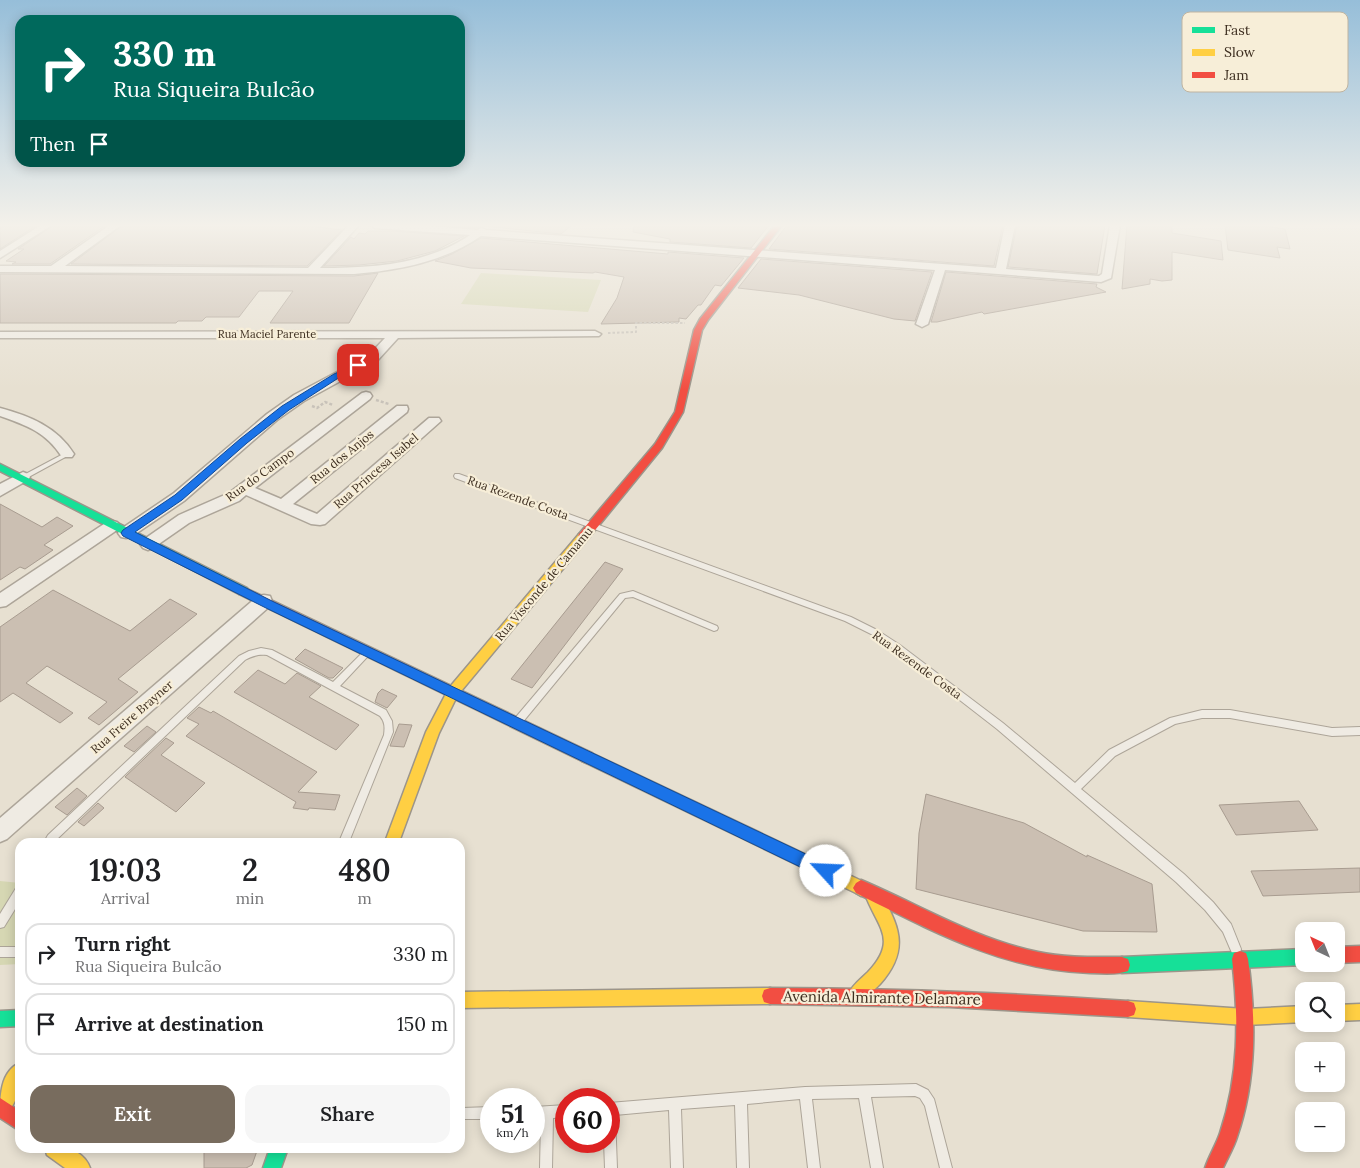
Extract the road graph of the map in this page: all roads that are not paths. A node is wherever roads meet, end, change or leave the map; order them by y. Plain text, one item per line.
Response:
1 (737, 280) edge
2 (937, 280) edge
3 (922, 324) dead end
4 (595, 334) road end
5 (0, 335) edge
6 (394, 336) junction
7 (366, 396) dead end
8 (402, 409) dead end
9 (0, 412) edge
10 (434, 421) dead end
11 (67, 454) joint
12 (0, 467) edge
13 (457, 476) dead end
14 (23, 477) junction
15 (244, 489) junction
16 (0, 491) edge
17 (283, 505) junction
18 (593, 525) junction
19 (119, 529) junction
20 (148, 544) junction
21 (0, 601) edge
22 (264, 601) junction
23 (714, 628) dead end
24 (368, 652) junction
25 (333, 687) junction
26 (452, 692) junction
27 (517, 722) junction
28 (1360, 731) edge
29 (1075, 789) junction
30 (0, 832) edge
31 (53, 838) edge
32 (346, 838) edge
33 (393, 838) edge
34 (873, 894) junction
35 (15, 900) edge
36 (0, 923) edge
37 (0, 952) edge
38 (15, 952) edge
39 (1360, 954) edge
40 (1345, 955) edge
41 (1295, 957) edge
42 (1240, 959) junction
43 (856, 995) junction
44 (465, 1000) edge
45 (1360, 1012) edge
46 (1345, 1013) edge
47 (1295, 1014) edge
48 (1245, 1017) junction
49 (15, 1018) edge
50 (0, 1019) edge
51 (15, 1081) edge
52 (864, 1092) junction
53 (805, 1093) junction
54 (741, 1098) junction
55 (675, 1105) junction
56 (0, 1107) edge
57 (480, 1113) edge
58 (547, 1113) joint
59 (555, 1113) edge
60 (465, 1114) edge
61 (15, 1118) edge
62 (277, 1153) edge
63 (53, 1156) edge
64 (81, 1168) edge
65 (272, 1168) edge
66 (546, 1168) edge
67 (611, 1168) edge
68 (677, 1168) edge
69 (743, 1168) edge
70 (814, 1168) edge
71 (878, 1168) edge
72 (946, 1168) edge
73 (1214, 1168) edge

1 - 18 main road, Rua Visconde de Camamu
2 - 3 street
4 - 6 street, Rua Maciel Parente
5 - 6 street, Rua Maciel Parente
6 - 19 street
7 - 15 street, Rua do Campo
8 - 17 street, Rua dos Anjos
9 - 11 street
10 - 17 street, Rua Princesa Isabel
11 - 14 lane
12 - 14 main road
13 - 18 lane, Rua Rezende Costa
14 - 16 street
14 - 19 main road
15 - 17 street
15 - 20 street, Rua do Campo
18 - 26 main road, Rua Visconde de Camamu
18 - 29 lane, Rua Rezende Costa
19 - 20 main road
19 - 21 street
20 - 22 main road
22 - 24 main road
22 - 30 street, Rua Freire Brayner
23 - 27 lane
24 - 25 lane
24 - 26 main road
25 - 31 lane
25 - 32 lane
26 - 27 main road
26 - 33 main road, Rua Visconde de Camamu
27 - 34 main road
28 - 29 lane
29 - 42 lane, Rua Rezende Costa
34 - 42 main road
34 - 43 main road
35 - 36 lane
37 - 38 lane
39 - 40 main road
41 - 42 main road
42 - 48 main road
43 - 44 main road, Avenida Almirante Delamare
43 - 48 main road, Avenida Almirante Delamare
45 - 46 main road
47 - 48 main road, Avenida Almirante Delamare
48 - 73 main road
49 - 50 main road
51 - 56 main road
52 - 53 lane
52 - 71 lane
52 - 72 lane
53 - 54 lane
53 - 70 lane
54 - 55 lane
54 - 69 lane
55 - 67 lane
55 - 68 lane
56 - 61 main road
57 - 60 lane
58 - 59 lane
58 - 66 lane
62 - 65 main road
63 - 64 main road

